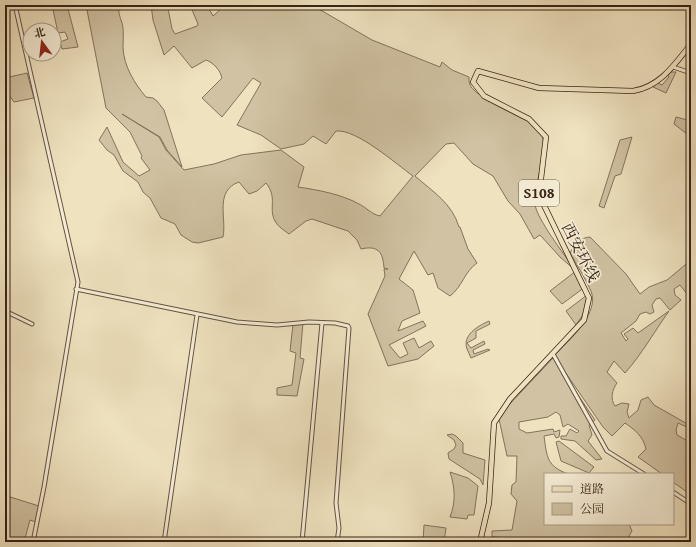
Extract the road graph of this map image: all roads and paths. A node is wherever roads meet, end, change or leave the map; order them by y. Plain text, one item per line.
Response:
1 (15, 5) edge
2 (611, 5) edge
3 (655, 5) edge
4 (691, 44) edge
5 (673, 67) junction
6 (691, 73) edge
7 (76, 289) junction
8 (5, 311) edge
9 (197, 315) junction
10 (322, 323) junction
11 (32, 324) dead end
12 (553, 354) junction
13 (642, 473) edge
14 (674, 493) edge
15 (691, 504) edge
16 (33, 542) edge
17 (164, 542) edge
18 (302, 542) edge
19 (337, 542) edge
20 (480, 542) edge

1 - 7 street
2 - 3 main road
4 - 5 main road, 西安环线 / S108
5 - 6 street
5 - 12 main road, 西安环线 / S108
7 - 9 street
7 - 16 street
8 - 11 street
9 - 10 street
9 - 17 street
10 - 18 street
10 - 19 street
12 - 13 street
12 - 20 main road, 西安环线 / S108
14 - 15 street

